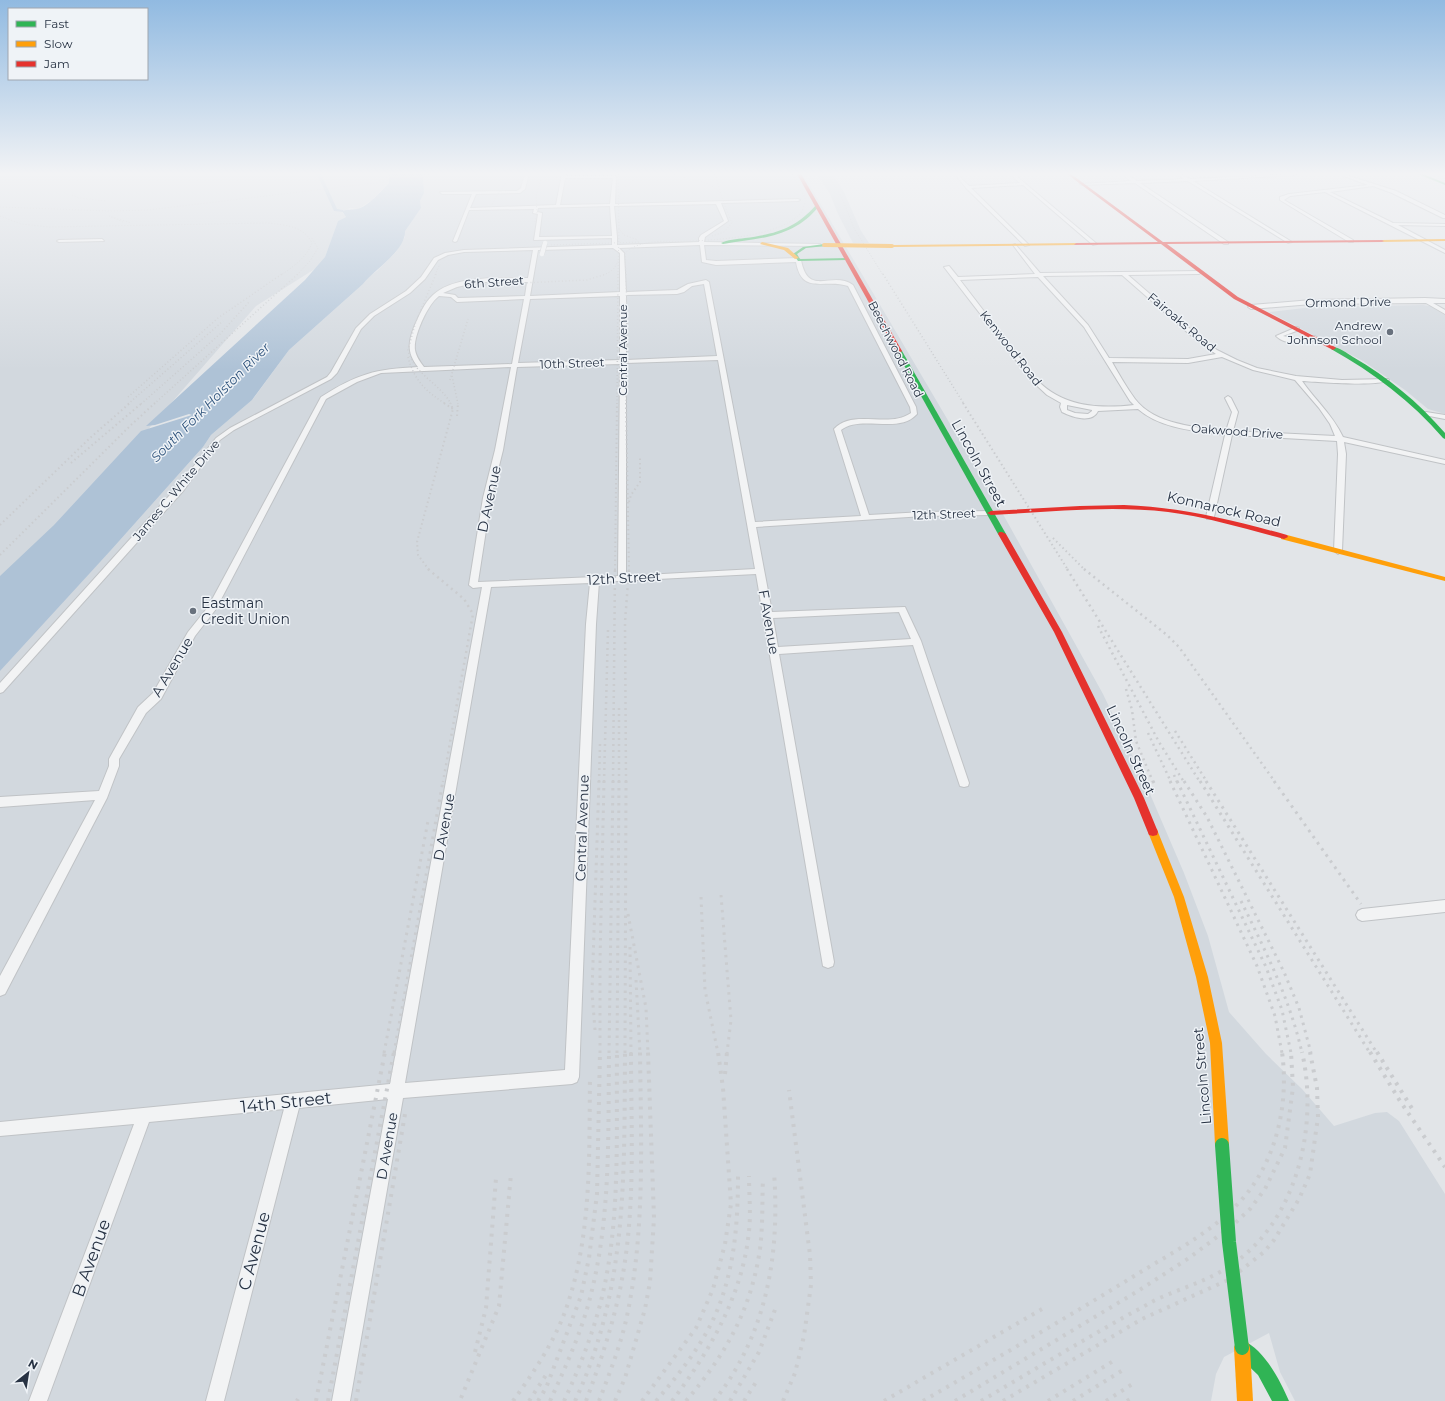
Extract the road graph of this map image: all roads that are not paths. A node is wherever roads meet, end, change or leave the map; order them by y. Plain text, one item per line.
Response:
1 (538, 239) edge
2 (573, 239) edge
3 (615, 239) edge
4 (702, 239) edge
5 (745, 239) edge
6 (795, 239) edge
7 (836, 239) edge
8 (1020, 239) edge
9 (1090, 239) edge
10 (1157, 239) edge
11 (1221, 239) edge
12 (1286, 239) edge
13 (1348, 239) edge
14 (102, 240) dead end
15 (1420, 240) junction
16 (1445, 240) edge
17 (59, 241) dead end
18 (545, 241) junction
19 (1351, 241) junction
20 (1290, 242) junction
21 (723, 243) junction
22 (762, 243) junction
23 (1162, 243) junction
24 (1226, 243) junction
25 (701, 244) junction
26 (1095, 244) junction
27 (824, 245) junction
28 (1015, 245) junction
29 (1027, 245) junction
30 (614, 246) junction
31 (536, 248) junction
32 (1445, 252) edge
33 (797, 259) junction
34 (847, 259) junction
35 (532, 267) junction
36 (947, 267) dead end
37 (1199, 272) junction
38 (1124, 274) junction
39 (1039, 275) junction
40 (956, 279) junction
41 (530, 280) junction
42 (622, 293) junction
43 (439, 294) junction
44 (526, 297) junction
45 (1425, 300) junction
46 (1445, 301) edge
47 (1251, 307) junction
48 (1445, 312) edge
49 (1297, 329) junction
50 (1315, 338) junction
51 (1222, 355) junction
52 (721, 358) junction
53 (1109, 360) junction
54 (622, 362) junction
55 (513, 366) junction
56 (423, 370) junction
57 (1298, 378) junction
58 (1386, 380) junction
59 (1228, 398) dead end
60 (1065, 402) junction
61 (1138, 407) junction
62 (1095, 409) junction
63 (1426, 414) junction
64 (1445, 417) edge
65 (1230, 433) junction
66 (1445, 437) edge
67 (1340, 439) junction
68 (1445, 462) edge
69 (991, 513) junction
70 (1210, 517) junction
71 (866, 518) junction
72 (752, 525) junction
73 (1338, 551) junction
74 (760, 571) junction
75 (622, 579) junction
76 (1445, 579) edge
77 (595, 580) junction
78 (487, 585) junction
79 (768, 615) junction
80 (916, 642) junction
81 (774, 651) junction
82 (0, 689) edge
83 (964, 783) dead end
84 (103, 795) junction
85 (0, 802) edge
86 (1445, 906) edge
87 (1362, 915) dead end
88 (828, 962) dead end
89 (0, 989) edge
90 (572, 1077) joint
91 (396, 1091) junction
92 (294, 1101) junction
93 (144, 1116) junction
94 (0, 1129) edge
95 (1242, 1348) junction
96 (38, 1401) edge
97 (215, 1401) edge
98 (340, 1401) edge
99 (1245, 1401) edge
100 (1253, 1401) edge
101 (1281, 1401) edge

1 - 18 street
2 - 18 street
3 - 30 street
4 - 25 street
5 - 21 main road
6 - 27 main road
7 - 34 main road, Lincoln Street
8 - 29 street
9 - 26 street
10 - 23 main road
11 - 24 street
12 - 20 street
13 - 19 street
14 - 17 street
15 - 16 main road
15 - 19 main road
15 - 32 street
18 - 35 street, D Avenue, bridge
19 - 20 main road
20 - 24 main road
21 - 22 street
21 - 25 street
22 - 27 street
22 - 33 main road
23 - 24 main road
23 - 26 main road
23 - 37 main road
25 - 30 street
25 - 33 street
26 - 29 main road
27 - 28 main road, bridge
27 - 33 main road
28 - 29 main road
28 - 39 street, Oakwood Drive
30 - 31 street
30 - 42 street, Central Avenue
31 - 35 street, D Avenue
31 - 82 street, James C. White Drive
33 - 34 main road
33 - 71 street, Beechwood Road
34 - 69 main road, Lincoln Street
35 - 41 street, D Avenue
36 - 40 street, Kenwood Road
37 - 38 street
37 - 47 main road
38 - 39 street
38 - 51 street, Fairoaks Road
39 - 40 street
39 - 53 street, Oakwood Drive
40 - 60 street, Kenwood Road
41 - 43 street, 6th Street
41 - 44 street, D Avenue
42 - 44 street
42 - 52 street, F Avenue
42 - 54 street, Central Avenue
43 - 44 street
43 - 56 street, 6th Street
44 - 55 street, D Avenue
45 - 46 street, Ormond Drive
45 - 47 street, Ormond Drive
45 - 48 street
47 - 49 main road
49 - 50 main road
49 - 50 street
50 - 58 main road
51 - 53 street
51 - 57 street, Fairoaks Road
52 - 54 street, 10th Street
52 - 72 street, F Avenue
53 - 61 street, Oakwood Drive
54 - 55 street, 10th Street
54 - 75 street, Central Avenue
55 - 56 street, 10th Street
55 - 78 street, D Avenue
56 - 84 street, A Avenue
57 - 58 street, Fairoaks Road
57 - 67 street
58 - 63 main road
59 - 65 street
60 - 62 street, Kenwood Road
60 - 62 street
61 - 62 street, Kenwood Road
61 - 65 street, Oakwood Drive
63 - 64 street
63 - 66 main road
65 - 67 street, Oakwood Drive
65 - 70 street
67 - 68 street, Oakwood Drive
67 - 73 street
69 - 70 main road, Konnarock Road
69 - 71 street, 12th Street
69 - 95 main road, Lincoln Street, bridge
70 - 73 main road, Konnarock Road
71 - 72 street, 12th Street
72 - 74 street, F Avenue
73 - 76 main road, Konnarock Road
74 - 75 street, 12th Street
74 - 79 street, F Avenue
75 - 77 street, 12th Street
77 - 78 street, 12th Street
77 - 90 street, Central Avenue
78 - 91 street, D Avenue
79 - 80 street
79 - 81 street, F Avenue
80 - 81 street
80 - 83 street
81 - 88 street, F Avenue
84 - 85 street
84 - 89 street, A Avenue
86 - 87 street
90 - 91 street, 14th Street
91 - 92 street, 14th Street
91 - 98 street, D Avenue
92 - 93 street, 14th Street
92 - 97 street, C Avenue
93 - 94 street, 14th Street
93 - 96 street, B Avenue
95 - 99 main road
95 - 100 main road, Lincoln Street
95 - 101 main road

